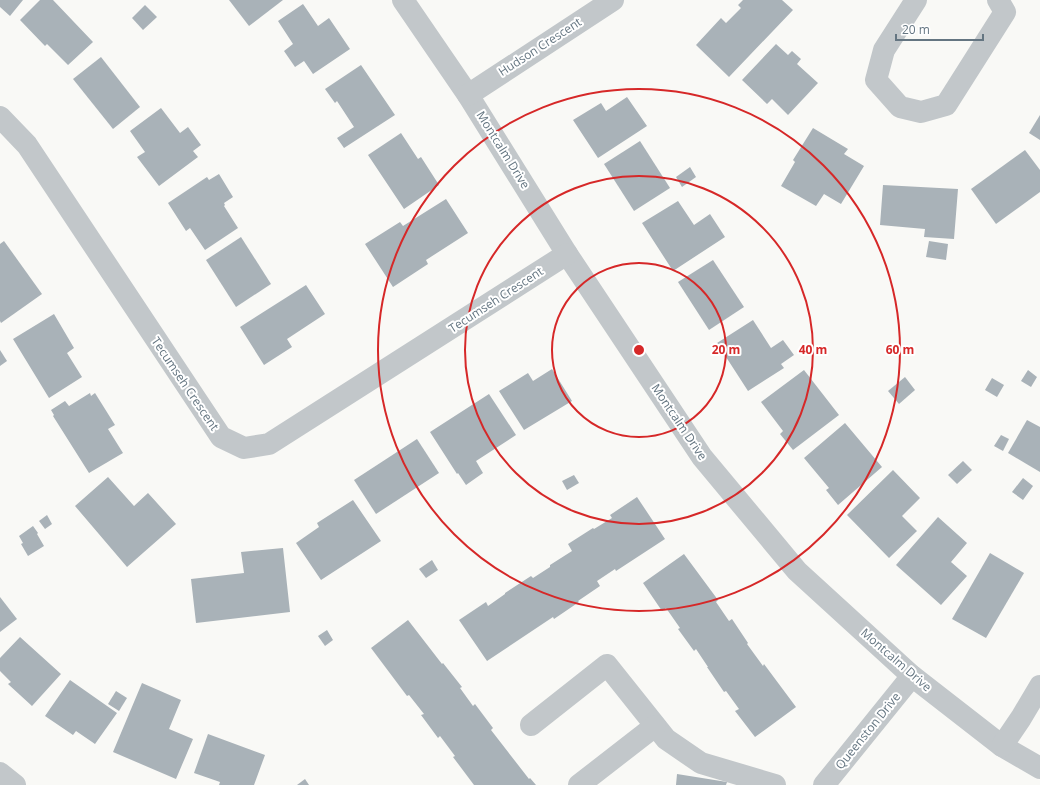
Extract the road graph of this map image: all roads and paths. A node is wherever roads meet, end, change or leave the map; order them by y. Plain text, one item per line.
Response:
1 (403, 0) edge
2 (613, 0) edge
3 (916, 0) edge
4 (998, 0) edge
5 (468, 95) junction
6 (0, 117) edge
7 (567, 254) junction
8 (912, 676) junction
9 (1040, 686) edge
10 (531, 725) dead end
11 (655, 726) junction
12 (1002, 746) junction
13 (1040, 768) edge
14 (0, 773) edge
15 (15, 785) edge
16 (580, 785) edge
17 (775, 785) edge
18 (824, 785) edge

1 - 5 street, Montcalm Drive
2 - 5 street, Hudson Crescent
3 - 4 street
5 - 7 street, Montcalm Drive
6 - 7 street, Tecumseh Crescent
7 - 8 street, Montcalm Drive
8 - 12 street, Montcalm Drive
8 - 18 street, Queenston Drive
9 - 12 street
10 - 11 street
11 - 16 street
11 - 17 street
12 - 13 street, Montcalm Drive
14 - 15 street

